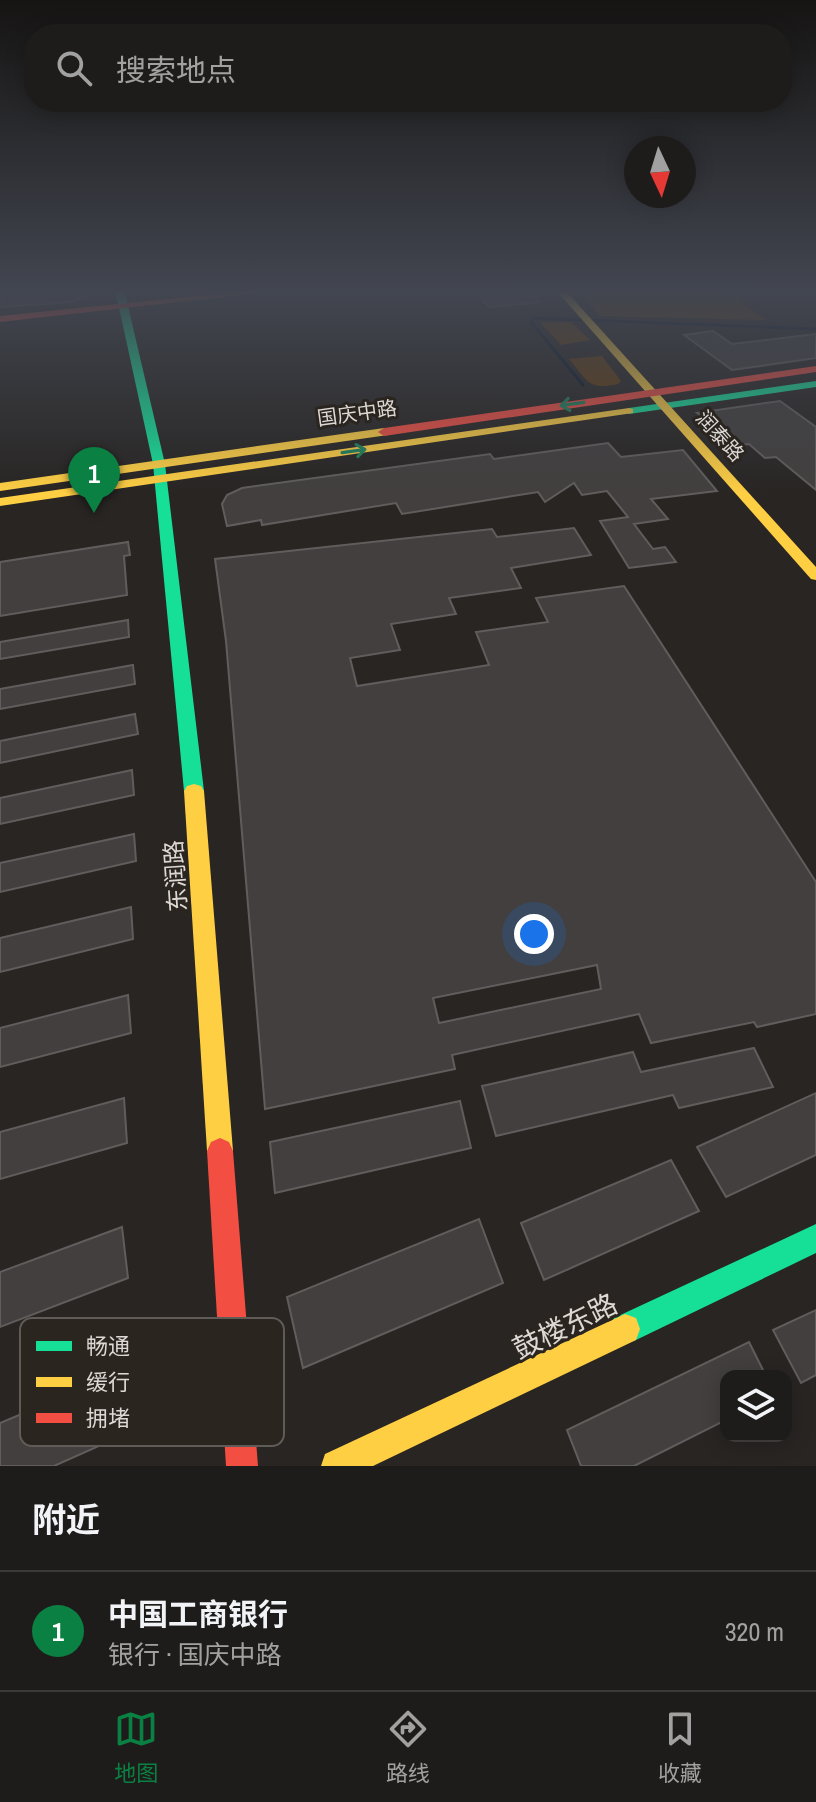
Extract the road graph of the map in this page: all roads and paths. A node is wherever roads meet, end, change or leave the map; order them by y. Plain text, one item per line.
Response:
1 (135, 357) edge
2 (622, 357) edge
3 (816, 369) edge
4 (816, 384) edge
5 (659, 399) junction
6 (159, 472) junction
7 (0, 487) edge
8 (0, 502) edge
9 (816, 576) edge
10 (816, 1238) edge
11 (232, 1318) edge
12 (241, 1446) edge
13 (242, 1466) edge
14 (337, 1466) edge

1 - 6 street, 东润路
2 - 5 street, 润泰路
3 - 5 street
4 - 5 street
5 - 6 street
5 - 9 street, 润泰路
6 - 7 street
6 - 8 street
6 - 11 street, 东润路
10 - 14 street, 鼓楼东路
12 - 13 street, 东润路

